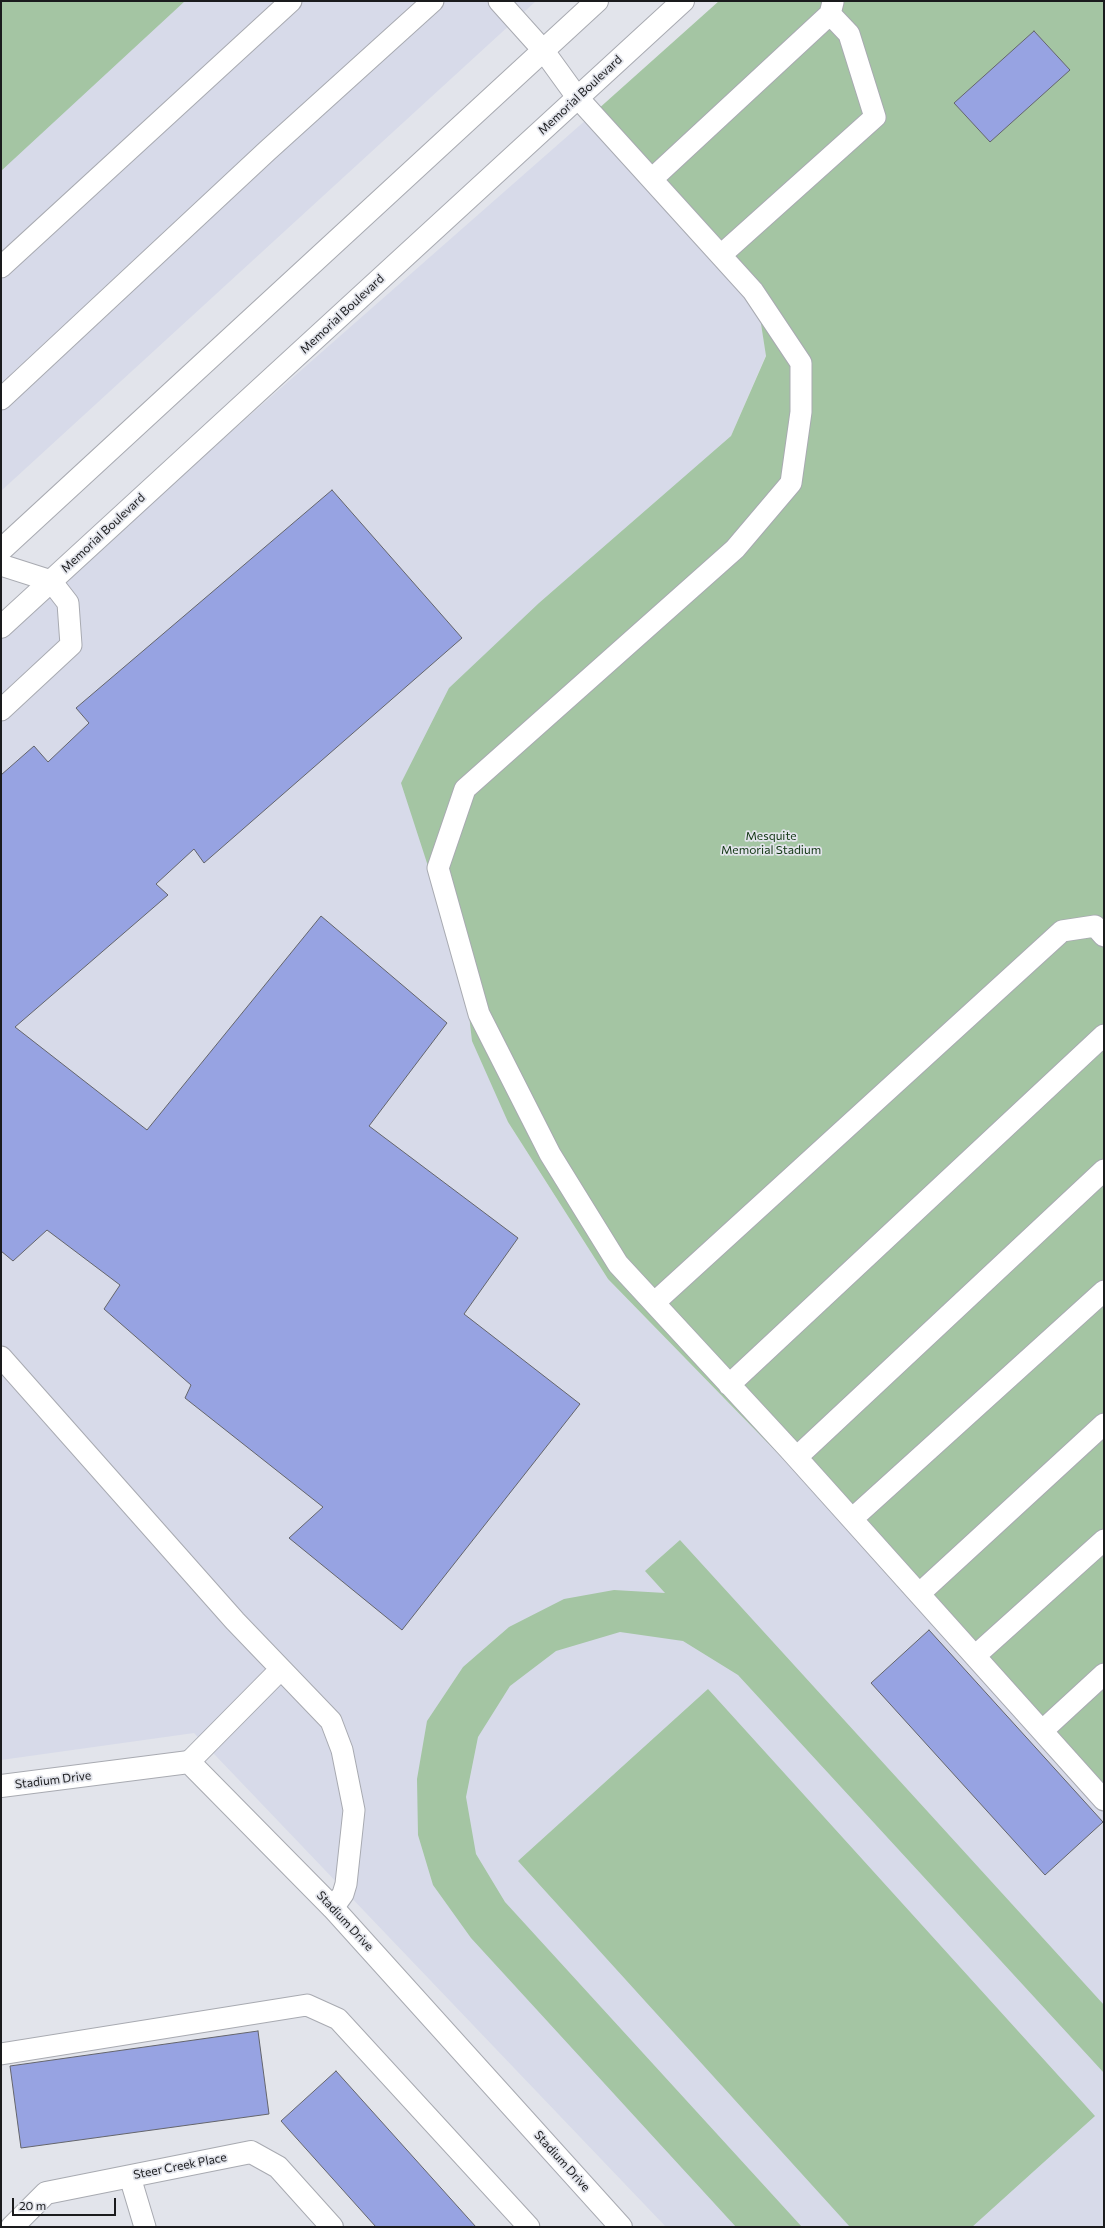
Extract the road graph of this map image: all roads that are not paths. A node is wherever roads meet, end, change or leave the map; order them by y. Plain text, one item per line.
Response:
1 (291, 1) edge
2 (433, 1) edge
3 (499, 1) edge
4 (597, 1) edge
5 (682, 1) edge
6 (832, 8) edge
7 (544, 50) junction
8 (578, 97) junction
9 (652, 179) junction
10 (721, 255) junction
11 (1, 267) edge
12 (1, 399) edge
13 (1, 550) edge
14 (1, 565) edge
15 (51, 581) junction
16 (1, 628) edge
17 (1, 710) edge
18 (1104, 936) edge
19 (1104, 1036) edge
20 (1104, 1170) edge
21 (1104, 1291) edge
22 (654, 1303) junction
23 (1, 1357) edge
24 (729, 1385) junction
25 (1104, 1424) edge
26 (796, 1457) junction
27 (852, 1519) junction
28 (1104, 1540) edge
29 (919, 1594) junction
30 (975, 1656) junction
31 (280, 1670) junction
32 (1104, 1674) edge
33 (1042, 1731) junction
34 (189, 1762) junction
35 (1, 1786) edge
36 (1104, 1800) edge
37 (334, 1908) junction
38 (1, 2054) edge
39 (130, 2176) junction
40 (1, 2219) edge
41 (9, 2227) edge
42 (12, 2227) edge
43 (145, 2227) edge
44 (332, 2227) edge
45 (529, 2227) edge
46 (621, 2227) edge

1 - 11 lane
2 - 12 lane
3 - 7 lane
4 - 7 street
5 - 8 street, Memorial Boulevard
6 - 9 lane
6 - 10 lane
7 - 8 lane
7 - 13 street
8 - 9 lane
8 - 15 street, Memorial Boulevard
9 - 10 lane
10 - 22 lane
14 - 15 lane
15 - 16 street, Memorial Boulevard
15 - 17 lane
18 - 22 lane
19 - 24 lane
20 - 26 lane
21 - 27 lane
22 - 24 lane
23 - 31 lane
24 - 26 lane
25 - 29 lane
26 - 27 lane
27 - 29 lane
28 - 30 lane
29 - 30 lane
30 - 33 lane
31 - 34 lane
31 - 37 lane
32 - 33 lane
33 - 36 lane
34 - 35 street, Stadium Drive
34 - 37 street, Stadium Drive
37 - 46 street, Stadium Drive
38 - 45 lane
39 - 42 street, Steer Creek Place
39 - 43 lane
39 - 44 street, Steer Creek Place
40 - 41 lane

